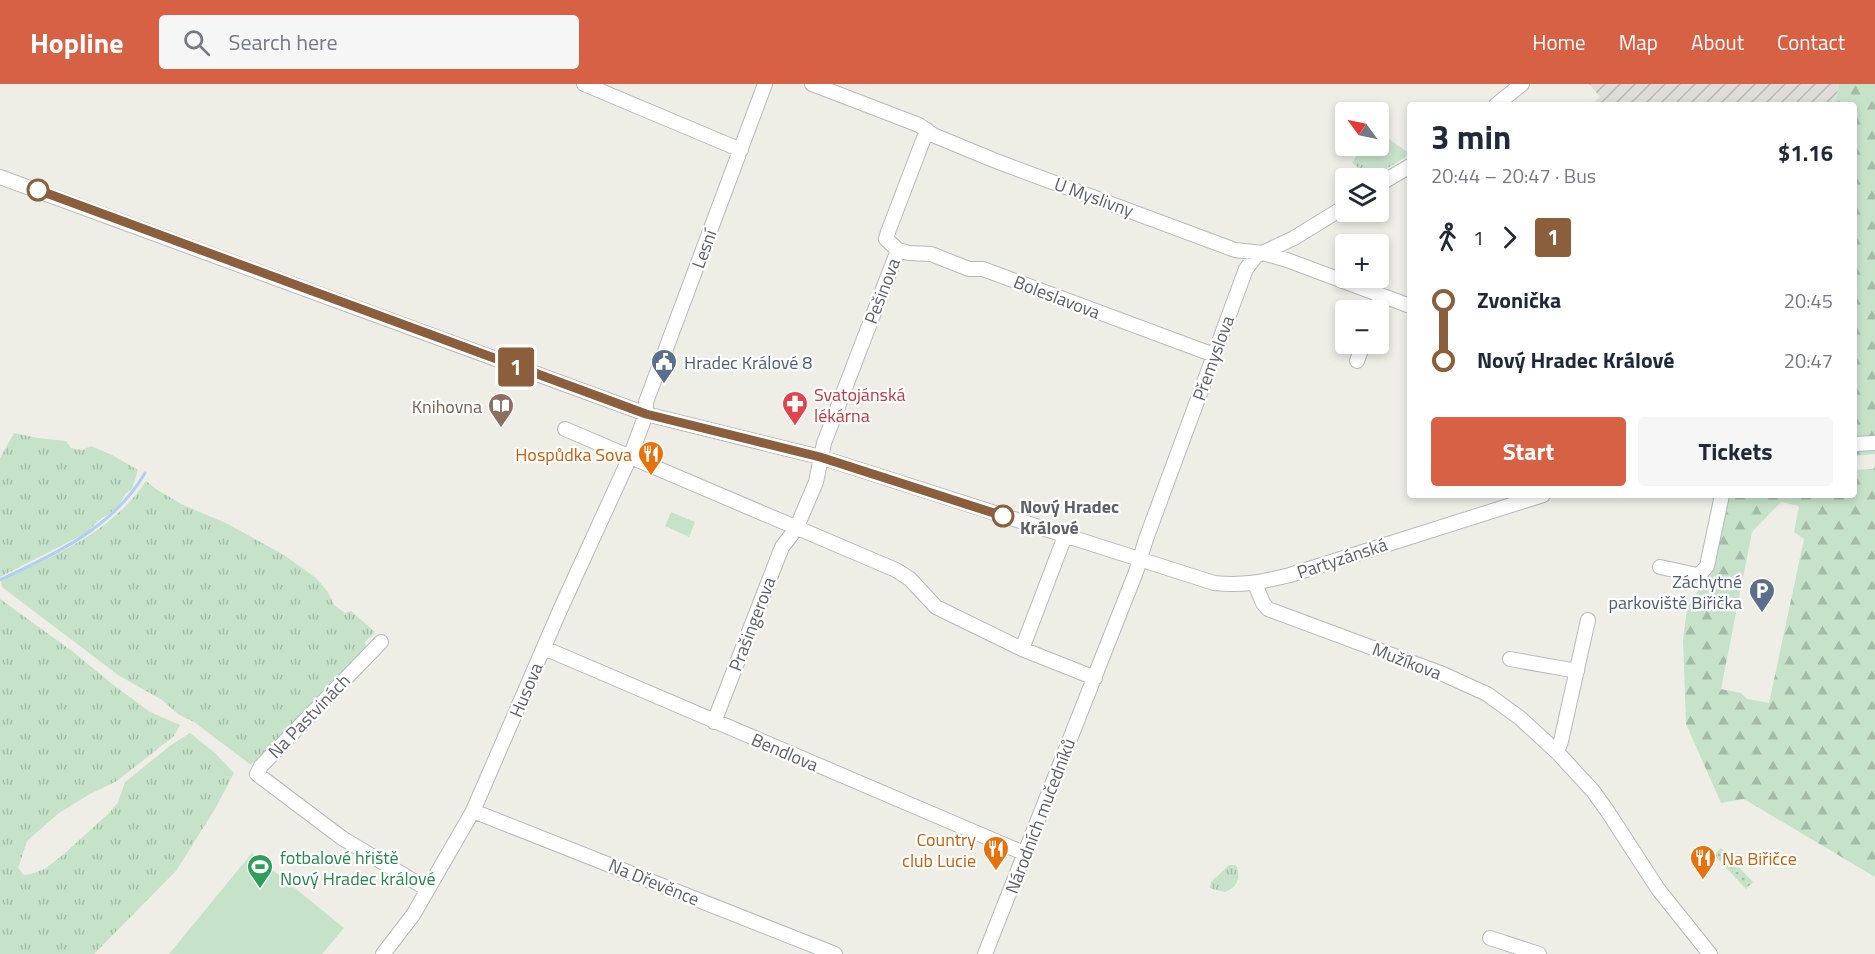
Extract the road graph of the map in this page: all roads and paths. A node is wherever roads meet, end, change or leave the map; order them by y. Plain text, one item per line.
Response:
1 (584, 84) edge
2 (765, 84) edge
3 (812, 84) edge
4 (1522, 84) edge
5 (1500, 102) edge
6 (927, 130) junction
7 (741, 150) junction
8 (1407, 168) edge
9 (0, 177) edge
10 (1389, 178) edge
11 (1335, 213) edge
12 (898, 250) junction
13 (1263, 253) junction
14 (1381, 296) junction
15 (1380, 300) edge
16 (1407, 305) edge
17 (1359, 354) edge
18 (1214, 355) junction
19 (1357, 361) dead end
20 (646, 414) junction
21 (566, 429) dead end
22 (1875, 443) edge
23 (1857, 444) edge
24 (630, 456) junction
25 (820, 457) junction
26 (1534, 498) edge
27 (1721, 498) edge
28 (796, 528) junction
29 (1065, 536) junction
30 (1139, 559) junction
31 (1660, 567) dead end
32 (1255, 584) junction
33 (1588, 620) dead end
34 (381, 642) dead end
35 (544, 648) junction
36 (1022, 650) junction
37 (1510, 659) dead end
38 (1577, 671) junction
39 (1095, 678) junction
40 (714, 722) junction
41 (1557, 752) junction
42 (473, 811) junction
43 (1026, 854) junction
44 (427, 889) junction
45 (1490, 938) dead end
46 (383, 954) edge
47 (836, 954) edge
48 (985, 954) edge
49 (1539, 954) edge
50 (1710, 954) edge

1 - 7 street
2 - 7 street, Lesní
3 - 6 street, U Myslivny
4 - 5 street
6 - 12 street, Pešinova
6 - 13 street, U Myslivny
7 - 20 street, Lesní
8 - 10 street
9 - 20 street, Partyzánská
11 - 13 street, Přemyslova
12 - 18 street, Boleslavova
12 - 25 street, Pešinova
13 - 14 street, U Myslivny
13 - 18 street, Přemyslova
14 - 15 street
14 - 16 street, U Myslivny
17 - 19 street
18 - 30 street, Přemyslova
20 - 24 street, Husova
20 - 25 street, Partyzánská
21 - 24 street
22 - 23 street
24 - 28 street
24 - 35 street, Husova
25 - 28 street, Pešinova
25 - 29 street, Partyzánská
26 - 32 street, Partyzánská
27 - 31 street
28 - 36 street
28 - 40 street, Prašingerova
29 - 30 street, Partyzánská
29 - 36 street
30 - 32 street, Partyzánská
30 - 39 street, Národních mučedníků
32 - 41 street, Mužíkova
33 - 38 street
34 - 44 street, Na Pastvinách
35 - 40 street, Bendlova
35 - 42 street, Husova
36 - 39 street
37 - 38 street
38 - 41 street
39 - 43 street, Národních mučedníků
40 - 43 street, Bendlova
41 - 50 street, Mužíkova
42 - 44 street, Husova
42 - 47 street, Na Dřevěnce
43 - 48 street, Národních mučedníků
44 - 46 street, Husova
45 - 49 street

